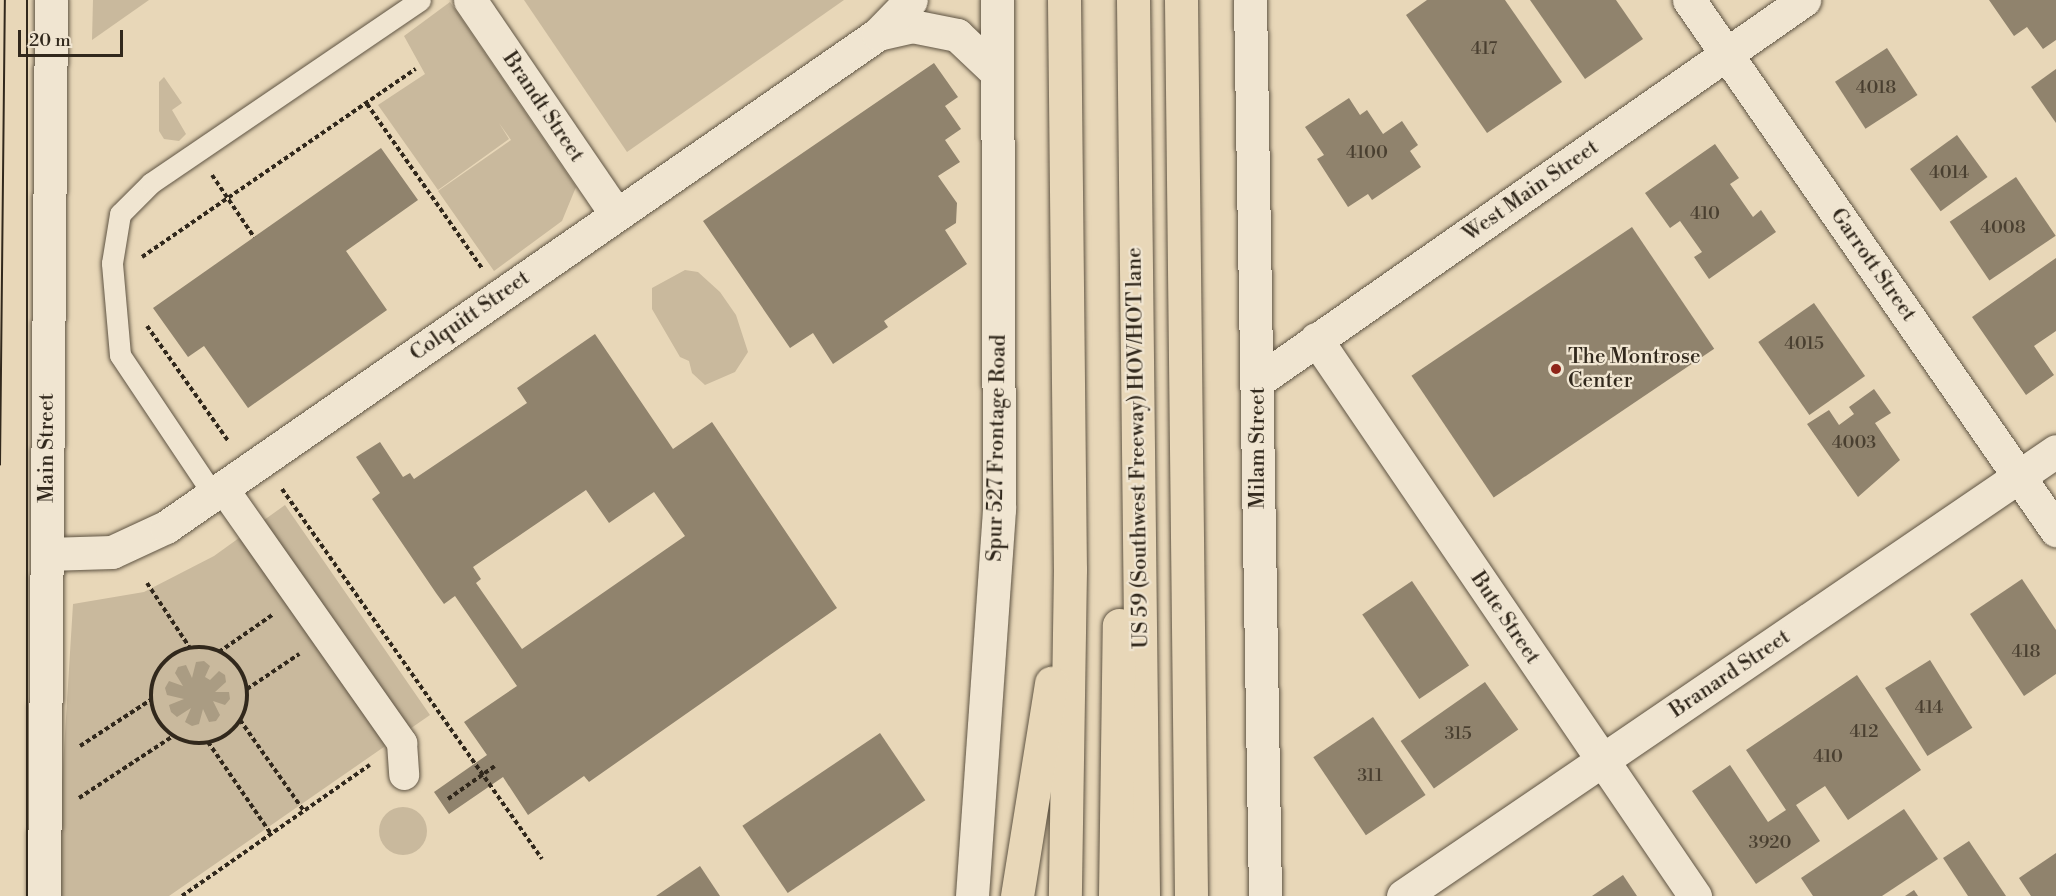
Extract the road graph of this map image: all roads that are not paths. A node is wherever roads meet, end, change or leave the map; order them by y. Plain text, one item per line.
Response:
1 (51, 0) edge
2 (420, 0) edge
3 (470, 0) edge
4 (911, 0) edge
5 (997, 0) edge
6 (1064, 0) edge
7 (1133, 0) edge
8 (1181, 0) edge
9 (1250, 0) edge
10 (1689, 0) edge
11 (1804, 0) edge
12 (878, 34) junction
13 (1726, 54) junction
14 (997, 73) junction
15 (1134, 122) junction
16 (616, 214) junction
17 (1316, 339) junction
18 (1258, 381) junction
19 (2056, 451) edge
20 (2019, 477) junction
21 (218, 491) junction
22 (2056, 530) edge
23 (46, 554) junction
24 (1070, 569) junction
25 (1602, 762) junction
26 (405, 775) dead end
27 (44, 896) edge
28 (972, 896) edge
29 (1017, 896) edge
30 (1065, 896) edge
31 (1115, 896) edge
32 (1143, 896) edge
33 (1191, 896) edge
34 (1264, 896) edge
35 (1403, 896) edge
36 (1695, 896) edge

1 - 23 street, Main Street
2 - 21 lane
3 - 16 street, Brandt Street
4 - 12 street, Colquitt Street
5 - 14 street, Spur 527 Frontage Road
6 - 24 highway
7 - 15 highway, US 59 (Southwest Freeway) HOV/HOT lane
8 - 33 highway
9 - 18 street, Milam Street
10 - 13 street, Garrott Street
11 - 13 street, West Main Street
12 - 14 street, Colquitt Street
12 - 16 street, Colquitt Street
13 - 17 street, West Main Street
13 - 20 street, Garrott Street
14 - 28 street, Spur 527 Frontage Road
15 - 31 highway
15 - 32 highway, US 59 (Southwest Freeway) HOV/HOT lane
16 - 21 street, Colquitt Street
17 - 18 street, West Main Street
17 - 25 street, Bute Street
18 - 34 street, Milam Street
19 - 20 street, Branard Street
20 - 22 street, Garrott Street
20 - 25 street, Branard Street
21 - 23 street, Colquitt Street
21 - 26 street
23 - 27 street, Main Street
24 - 29 highway
24 - 30 highway
25 - 35 street, Branard Street
25 - 36 street, Bute Street

